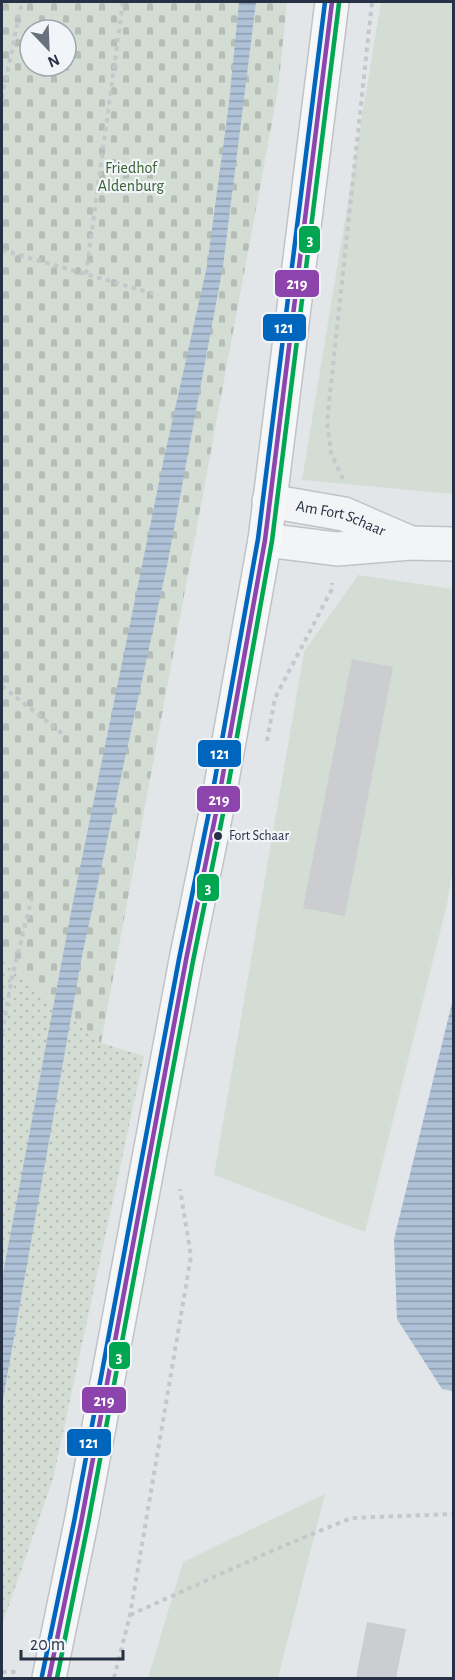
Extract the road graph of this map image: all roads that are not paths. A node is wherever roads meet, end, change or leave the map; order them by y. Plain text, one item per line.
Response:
1 (332, 2) edge
2 (269, 501) junction
3 (265, 540) junction
4 (410, 543) junction
5 (453, 544) edge
6 (49, 1678) edge

1 - 2 main road
2 - 3 main road
2 - 4 street, Am Fort Schaar
3 - 4 street, Am Fort Schaar
3 - 6 main road
4 - 5 street, Am Fort Schaar

